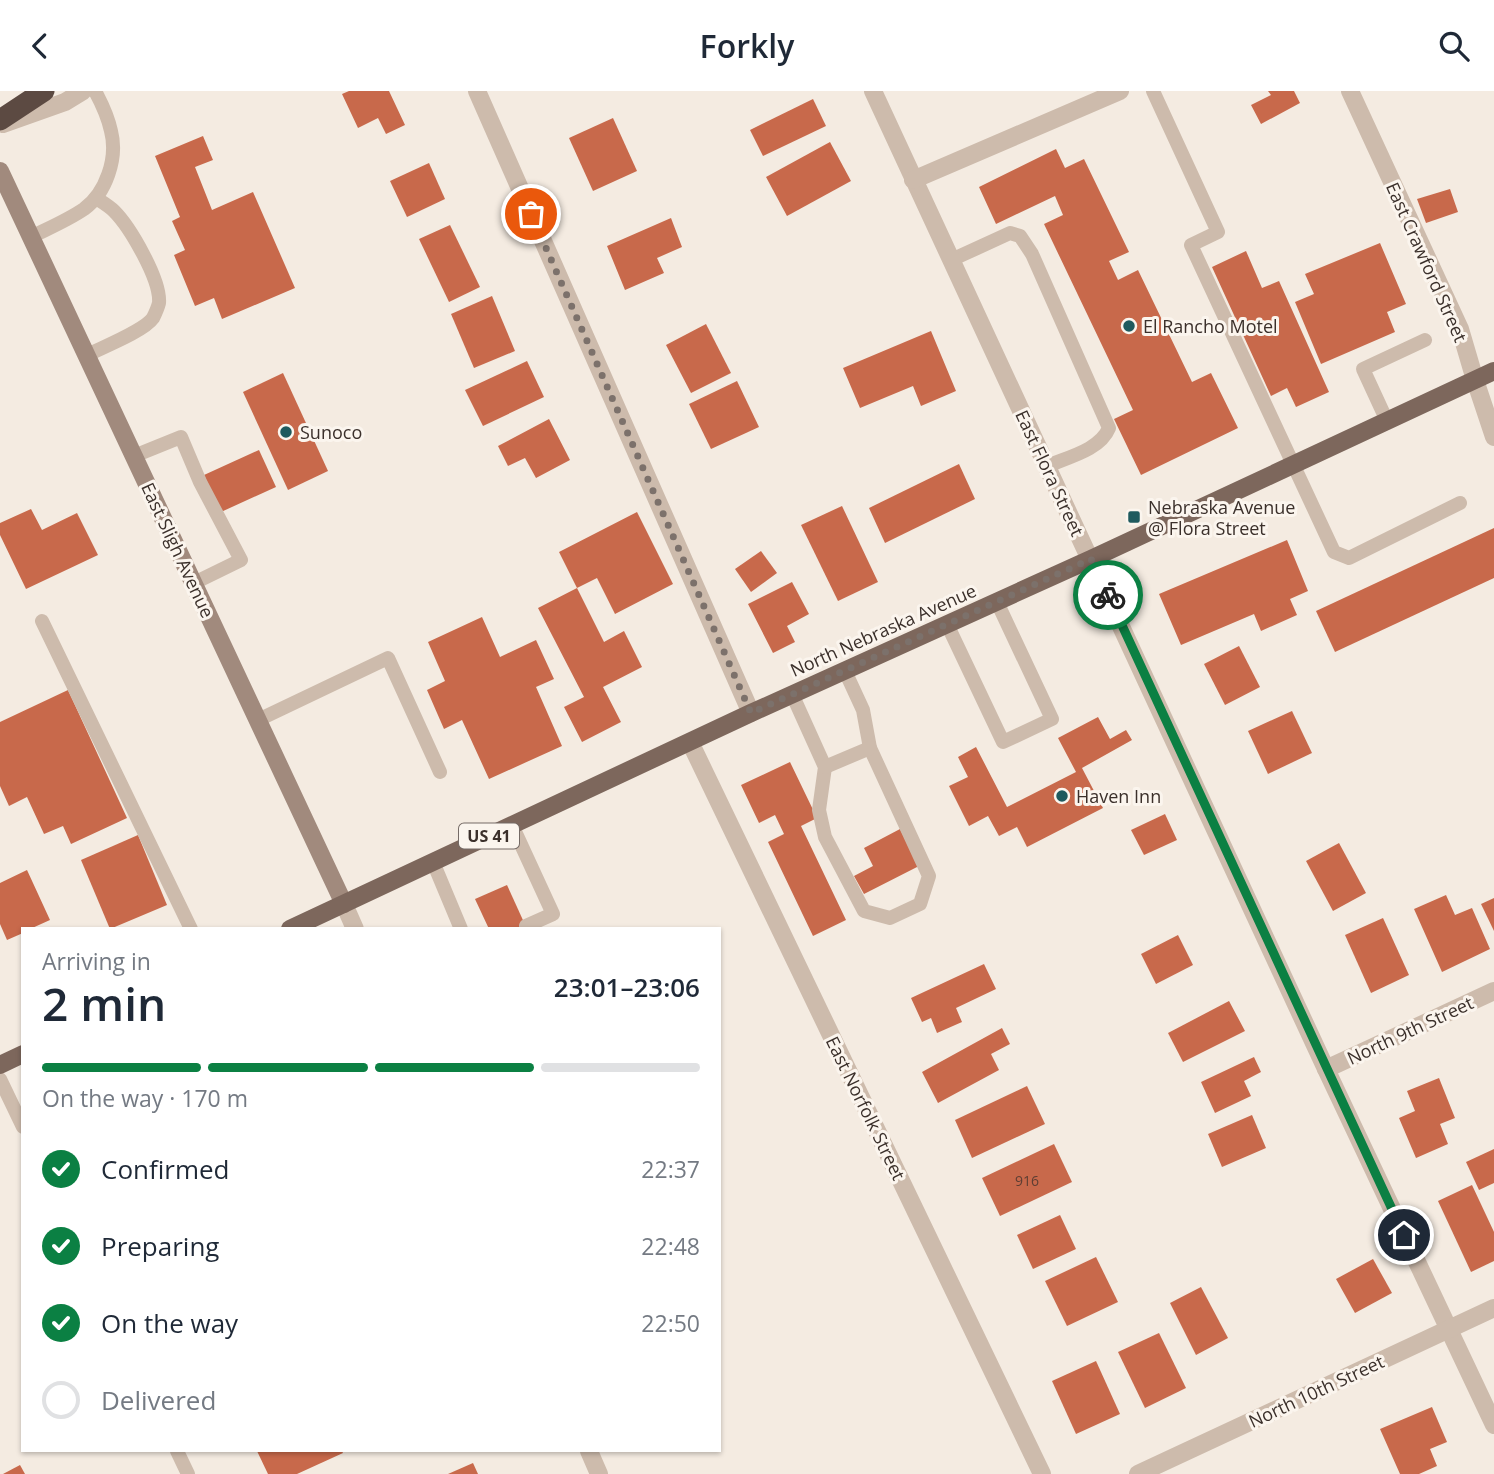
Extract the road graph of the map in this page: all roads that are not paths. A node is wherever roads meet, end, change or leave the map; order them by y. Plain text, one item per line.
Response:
1 (44, 91) edge
2 (83, 91) edge
3 (95, 91) edge
4 (477, 91) edge
5 (873, 91) edge
6 (1120, 91) edge
7 (1153, 91) edge
8 (1350, 91) edge
9 (0, 120) edge
10 (0, 125) edge
11 (0, 171) edge
12 (913, 180) junction
13 (96, 198) junction
14 (31, 237) junction
15 (951, 260) junction
16 (1425, 340) dead end
17 (87, 355) junction
18 (1494, 371) edge
19 (1475, 380) junction
20 (1387, 421) junction
21 (1494, 437) edge
22 (134, 456) junction
23 (1294, 464) junction
24 (1047, 466) junction
25 (1460, 503) dead end
26 (1091, 559) junction
27 (194, 583) junction
28 (997, 602) junction
29 (42, 621) dead end
30 (947, 624) junction
31 (845, 671) junction
32 (792, 694) junction
33 (751, 713) junction
34 (258, 720) junction
35 (690, 741) junction
36 (870, 747) junction
37 (825, 767) junction
38 (440, 772) dead end
39 (512, 825) junction
40 (433, 862) junction
41 (344, 904) junction
42 (526, 926) dead end
43 (190, 927) edge
44 (294, 927) edge
45 (354, 927) edge
46 (460, 927) edge
47 (1494, 992) edge
48 (21, 1055) edge
49 (0, 1065) edge
50 (1326, 1069) junction
51 (0, 1079) edge
52 (21, 1123) edge
53 (1494, 1308) edge
54 (1449, 1329) junction
55 (1494, 1425) edge
56 (177, 1452) edge
57 (589, 1452) edge
58 (188, 1474) edge
59 (599, 1474) edge
60 (1042, 1474) edge
61 (1138, 1474) edge

1 - 9 highway
2 - 10 street
3 - 13 lane
4 - 33 street
5 - 12 street, East Flora Street
6 - 12 street
7 - 23 lane
8 - 19 street, East Crawford Street
11 - 14 main road, East Sligh Avenue
12 - 15 street, East Flora Street
13 - 14 lane
13 - 17 lane
14 - 17 main road, East Sligh Avenue
15 - 24 street, East Flora Street
15 - 24 lane
16 - 20 lane
17 - 22 main road, East Sligh Avenue
18 - 19 main road, North Nebraska Avenue / US 41
19 - 20 main road, North Nebraska Avenue / US 41
19 - 21 street, East Crawford Street
20 - 23 main road, North Nebraska Avenue / US 41
22 - 27 main road, East Sligh Avenue
22 - 27 lane
23 - 25 lane
23 - 26 main road, North Nebraska Avenue / US 41
24 - 26 street, East Flora Street
26 - 28 main road, North Nebraska Avenue / US 41
26 - 50 street, East Flora Street
27 - 34 main road, East Sligh Avenue
28 - 30 main road, North Nebraska Avenue / US 41
28 - 30 lane
29 - 43 lane
30 - 31 main road, North Nebraska Avenue / US 41
31 - 32 main road, North Nebraska Avenue / US 41
31 - 36 lane
32 - 33 main road, North Nebraska Avenue / US 41
32 - 37 lane
33 - 35 main road, North Nebraska Avenue / US 41
34 - 38 lane
34 - 41 main road, East Sligh Avenue
35 - 39 main road, North Nebraska Avenue / US 41
35 - 60 street, East Norfolk Street
36 - 37 lane
36 - 37 lane
39 - 40 main road, North Nebraska Avenue / US 41
39 - 42 lane
40 - 41 main road, North Nebraska Avenue / US 41
40 - 46 lane
41 - 44 main road, North Nebraska Avenue / US 41
41 - 45 street, East Sligh Avenue
47 - 50 street, North 9th Street
48 - 49 main road
50 - 54 street, East Flora Street
51 - 52 lane
53 - 54 street, North 10th Street
54 - 55 street, East Flora Street
54 - 61 street, North 10th Street
56 - 58 lane
57 - 59 street

